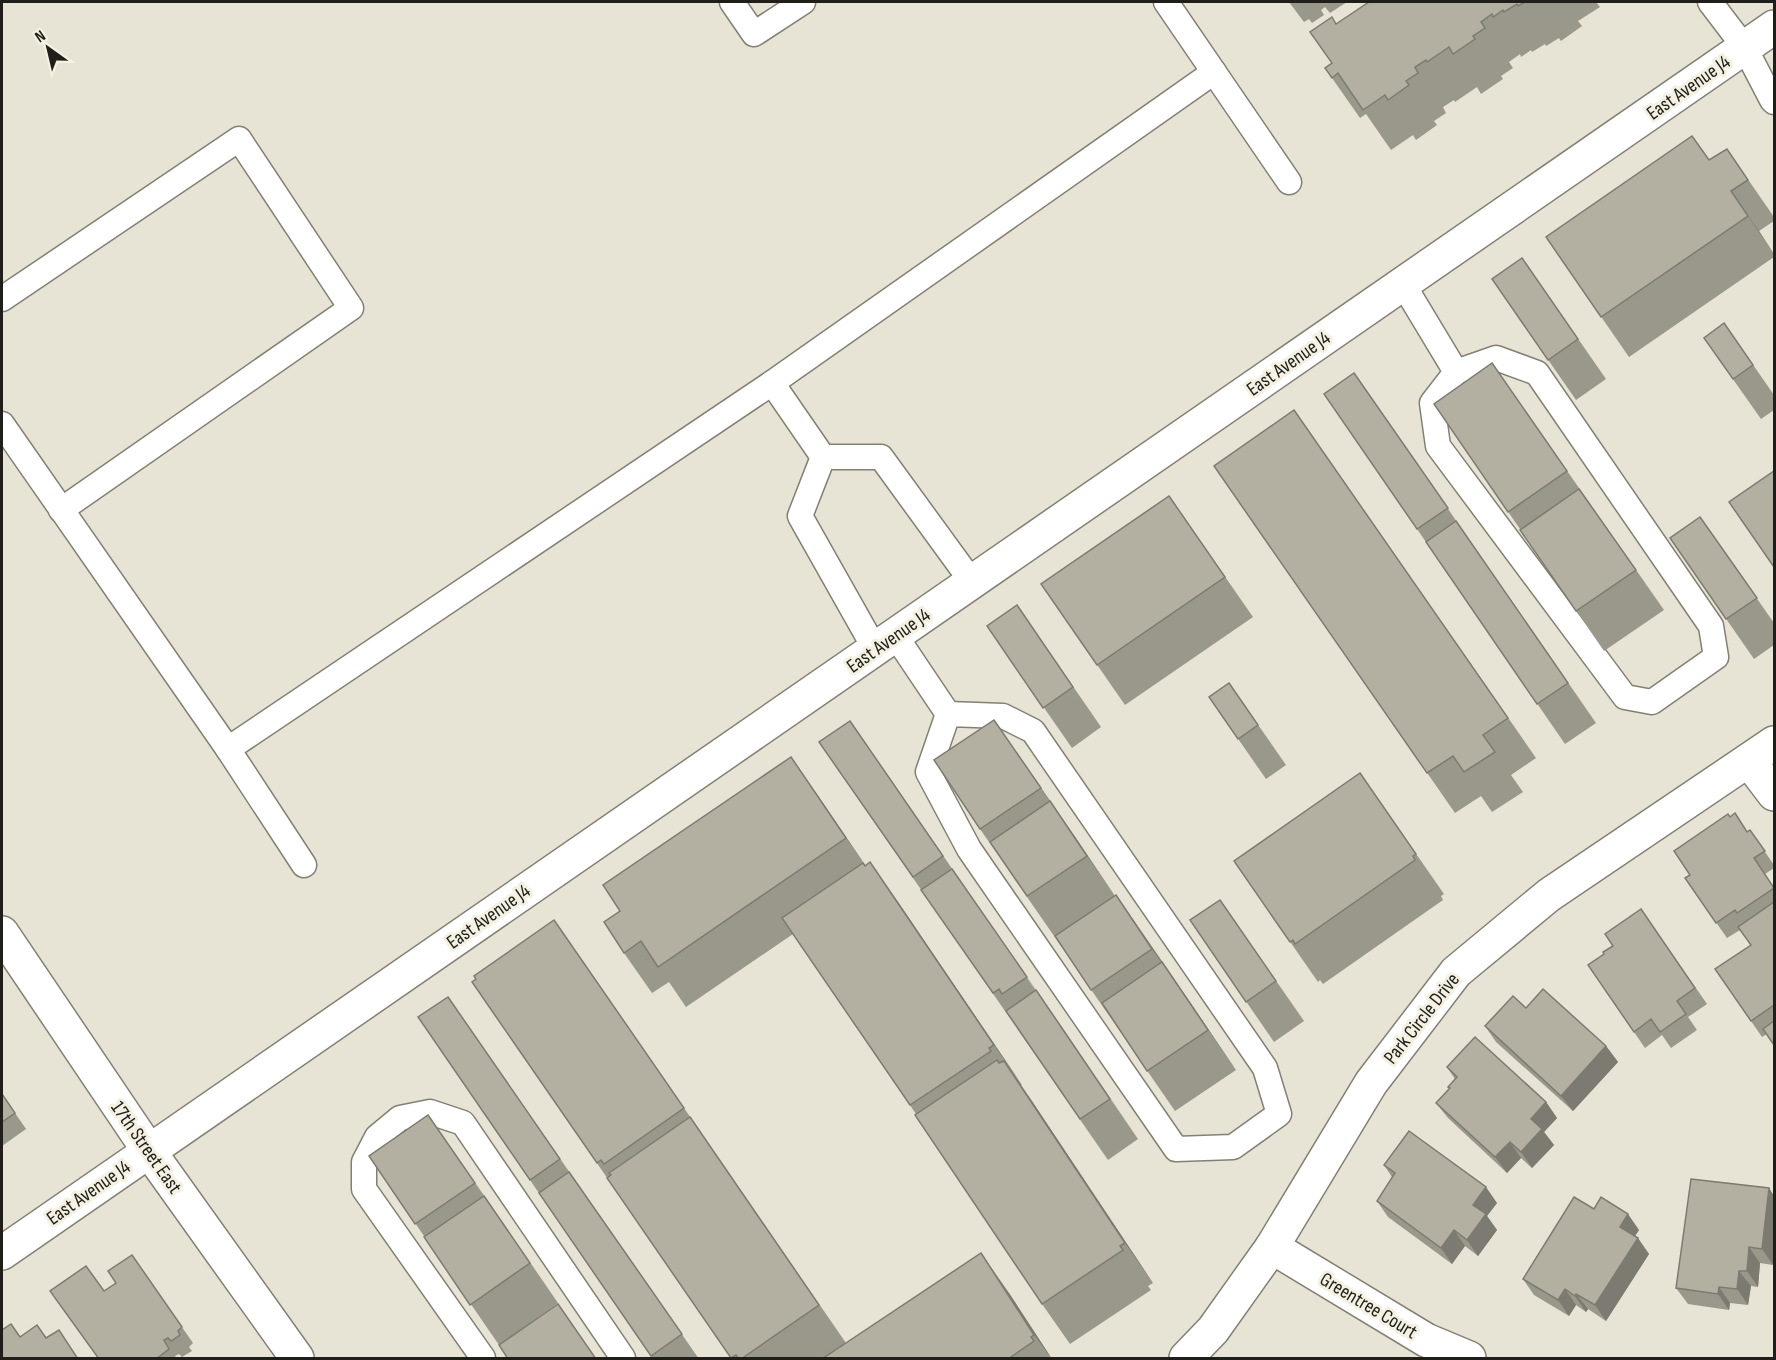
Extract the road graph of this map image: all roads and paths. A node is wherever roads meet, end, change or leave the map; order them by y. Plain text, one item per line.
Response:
1 (732, 2) edge
2 (803, 2) edge
3 (1166, 2) edge
4 (1710, 2) edge
5 (1774, 27) edge
6 (1745, 48) junction
7 (1214, 72) junction
8 (1774, 102) edge
9 (1289, 182) dead end
10 (1403, 284) junction
11 (2, 299) edge
12 (1456, 372) junction
13 (772, 382) junction
14 (2, 424) edge
15 (823, 457) junction
16 (62, 510) junction
17 (972, 582) junction
18 (885, 642) junction
19 (948, 714) junction
20 (228, 749) junction
21 (1762, 752) edge
22 (1774, 794) edge
23 (304, 865) dead end
24 (2, 933) edge
25 (149, 1150) junction
26 (1272, 1246) junction
27 (2, 1252) edge
28 (297, 1359) edge
29 (483, 1359) edge
30 (623, 1359) edge
31 (1186, 1359) edge
32 (1469, 1359) edge

1 - 2 lane
3 - 7 lane
4 - 6 lane
5 - 6 street, East Avenue J4
6 - 8 lane
6 - 10 street, East Avenue J4
7 - 9 lane
7 - 13 lane
10 - 12 lane
10 - 17 street, East Avenue J4
11 - 16 lane
12 - 12 lane
13 - 15 lane
13 - 20 lane
14 - 16 lane
15 - 17 lane
15 - 18 lane
16 - 20 lane
17 - 18 street, East Avenue J4
18 - 19 lane
18 - 25 street, East Avenue J4
19 - 19 lane
20 - 23 lane
21 - 22 street
21 - 26 street, Park Circle Drive
24 - 25 street, 17th Street East
25 - 27 street, East Avenue J4
25 - 28 street, 17th Street East
26 - 31 street, Park Circle Drive
26 - 32 street, Greentree Court
29 - 30 lane

